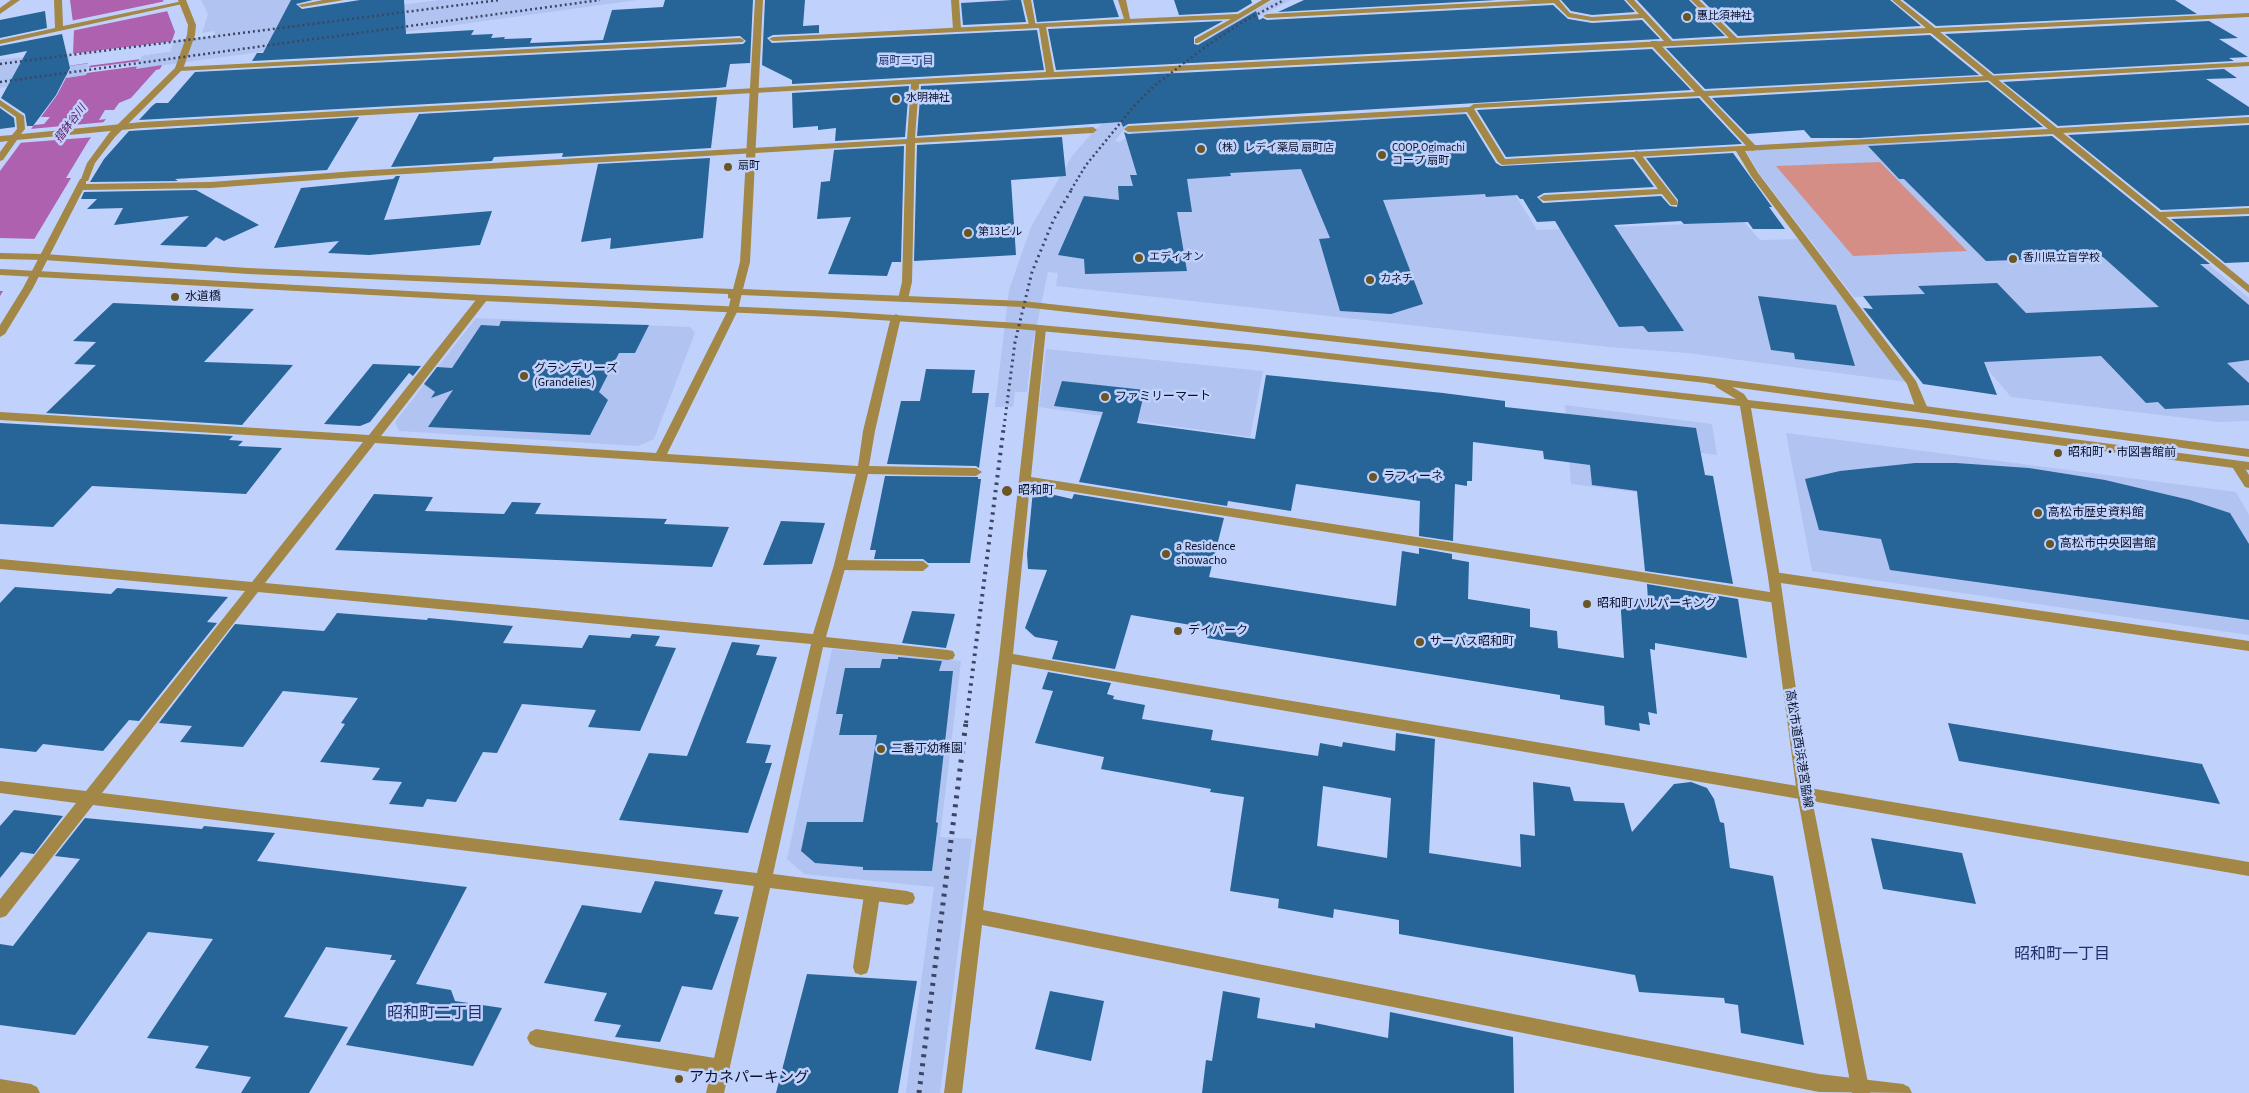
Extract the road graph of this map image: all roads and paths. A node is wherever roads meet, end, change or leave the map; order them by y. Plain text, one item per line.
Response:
1 (16, 0) edge
2 (58, 0) edge
3 (340, 0) edge
4 (759, 0) edge
5 (955, 0) edge
6 (1027, 0) edge
7 (1122, 0) edge
8 (1268, 0) edge
9 (1630, 0) edge
10 (1695, 0) edge
11 (1896, 0) edge
12 (183, 1) edge
13 (1556, 1) edge
14 (302, 4) dead end
15 (0, 12) edge
16 (2249, 15) edge
17 (1237, 16) junction
18 (1267, 16) dead end
19 (1646, 16) junction
20 (1128, 21) junction
21 (1037, 25) junction
22 (59, 29) junction
23 (957, 29) junction
24 (1934, 30) junction
25 (773, 39) dead end
26 (740, 40) dead end
27 (1735, 40) junction
28 (1198, 41) dead end
29 (0, 42) edge
30 (1654, 43) junction
31 (1670, 43) junction
32 (2249, 64) edge
33 (179, 69) junction
34 (1050, 74) junction
35 (1991, 77) junction
36 (915, 83) junction
37 (754, 92) junction
38 (1702, 93) junction
39 (0, 102) edge
40 (1470, 109) junction
41 (2249, 120) edge
42 (119, 127) junction
43 (1128, 129) dead end
44 (2054, 129) junction
45 (1093, 130) dead end
46 (20, 137) junction
47 (0, 138) edge
48 (911, 140) junction
49 (1753, 148) junction
50 (1740, 149) junction
51 (752, 150) junction
52 (1636, 154) junction
53 (0, 158) edge
54 (82, 183) junction
55 (1664, 191) junction
56 (1544, 198) dead end
57 (1674, 203) dead end
58 (2249, 211) edge
59 (2158, 214) junction
60 (0, 256) edge
61 (44, 257) junction
62 (0, 272) edge
63 (35, 274) junction
64 (2249, 290) edge
65 (737, 293) junction
66 (483, 298) junction
67 (903, 299) junction
68 (686, 308) junction
69 (733, 310) junction
70 (801, 313) junction
71 (896, 317) junction
72 (1042, 328) junction
73 (0, 334) edge
74 (1706, 380) junction
75 (1770, 388) junction
76 (1745, 404) junction
77 (1922, 409) junction
78 (0, 416) edge
79 (372, 439) junction
80 (2249, 453) edge
81 (660, 457) junction
82 (2243, 465) edge
83 (863, 470) junction
84 (976, 472) dead end
85 (1025, 480) junction
86 (2249, 484) edge
87 (0, 564) edge
88 (840, 565) junction
89 (923, 566) dead end
90 (1774, 577) junction
91 (253, 588) junction
92 (1776, 598) junction
93 (818, 641) junction
94 (2249, 646) edge
95 (948, 655) dead end
96 (1006, 658) junction
97 (0, 787) edge
98 (1804, 794) junction
99 (89, 797) junction
100 (2249, 869) edge
101 (764, 882) junction
102 (872, 895) junction
103 (907, 898) dead end
104 (0, 911) edge
105 (975, 916) junction
106 (861, 967) dead end
107 (536, 1038) dead end
108 (721, 1068) junction
109 (0, 1088) edge
110 (1861, 1091) edge
111 (31, 1093) edge
112 (715, 1093) edge
113 (953, 1093) edge
114 (1903, 1093) edge

1 - 15 street
2 - 22 street
3 - 14 street
4 - 37 street
5 - 23 street
6 - 21 street
7 - 20 street
8 - 17 street
9 - 19 street
10 - 27 street
11 - 24 street
12 - 22 street
12 - 33 street
13 - 18 street
13 - 19 street
16 - 24 street
17 - 20 street
17 - 28 street
19 - 31 street
20 - 21 street
21 - 23 street
21 - 34 street
22 - 29 street
23 - 25 street
24 - 27 street
24 - 35 street
26 - 33 street
27 - 31 street
30 - 31 street
30 - 34 street
30 - 38 street
32 - 35 street
33 - 42 street
34 - 36 street
35 - 38 street
35 - 44 street
36 - 37 street
36 - 48 street
37 - 42 street
37 - 51 street
38 - 40 street
38 - 49 street
39 - 46 street
40 - 43 street
40 - 52 street
41 - 44 street
42 - 46 street
42 - 54 street
44 - 49 street
44 - 59 street
45 - 48 street
46 - 47 street
46 - 53 street
48 - 51 street
48 - 67 street
49 - 50 street
50 - 52 street
50 - 77 street
51 - 54 street
51 - 65 street
52 - 55 street
54 - 61 street
55 - 56 street
55 - 57 street
58 - 59 street
59 - 64 street
60 - 61 street
61 - 63 street
61 - 65 street
62 - 63 street
63 - 66 street
63 - 73 street
65 - 67 street
65 - 68 street
65 - 69 street
65 - 70 street
66 - 68 street
66 - 79 street
67 - 74 street
68 - 69 street
69 - 70 street
69 - 81 street
70 - 71 street
71 - 72 street
71 - 83 street
72 - 76 street
72 - 85 street
74 - 75 street
74 - 76 street
75 - 76 street
75 - 77 street
76 - 82 street
76 - 90 street, 高松市道西浜港宮脇線
77 - 80 street
78 - 79 street
79 - 81 street
79 - 91 street
81 - 83 street
82 - 86 street
83 - 84 street
83 - 88 street
85 - 92 street
85 - 96 street
87 - 91 street
88 - 89 street
88 - 93 street
90 - 92 street, 高松市道西浜港宮脇線
90 - 94 street
91 - 93 street
91 - 99 street
92 - 98 street, 高松市道西浜港宮脇線
93 - 95 street
93 - 101 street
96 - 98 street
96 - 105 street
97 - 99 street
98 - 100 street
98 - 110 street, 高松市道西浜港宮脇線
99 - 101 street
99 - 104 street
101 - 102 street
101 - 108 street
102 - 103 street
102 - 106 street
105 - 110 street
105 - 113 street
107 - 108 street
108 - 112 street
109 - 111 street
110 - 114 street

